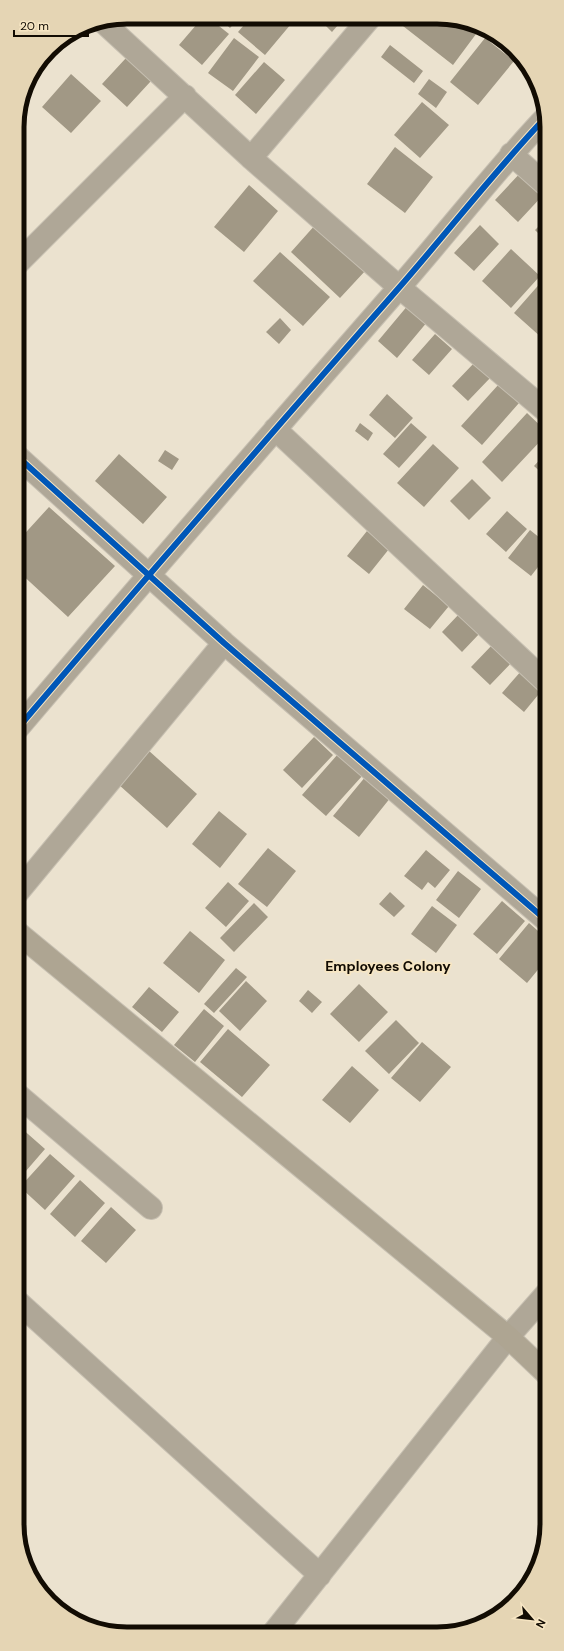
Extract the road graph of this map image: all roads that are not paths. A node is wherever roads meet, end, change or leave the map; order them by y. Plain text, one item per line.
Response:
1 (365, 24) edge
2 (108, 26) edge
3 (185, 96) junction
4 (540, 124) edge
5 (511, 154) junction
6 (251, 158) junction
7 (540, 180) edge
8 (24, 257) edge
9 (399, 287) junction
10 (540, 406) edge
11 (275, 429) junction
12 (24, 462) edge
13 (148, 575) junction
14 (224, 643) junction
15 (540, 676) edge
16 (24, 721) edge
17 (24, 885) edge
18 (540, 915) edge
19 (24, 938) edge
20 (24, 1100) edge
21 (151, 1208) dead end
22 (540, 1301) edge
23 (24, 1308) edge
24 (508, 1337) junction
25 (540, 1367) edge
26 (320, 1575) junction
27 (278, 1627) edge

1 - 6 street
2 - 3 street
3 - 6 street
3 - 8 street
4 - 5 street
5 - 7 street
5 - 9 street
6 - 9 street
9 - 10 street
9 - 11 street
11 - 13 street
11 - 15 street
12 - 13 street
13 - 14 street
13 - 16 street
14 - 17 street
14 - 18 street
19 - 24 main road
20 - 21 street
22 - 24 street
23 - 26 street
24 - 25 main road
24 - 26 street
26 - 27 street

